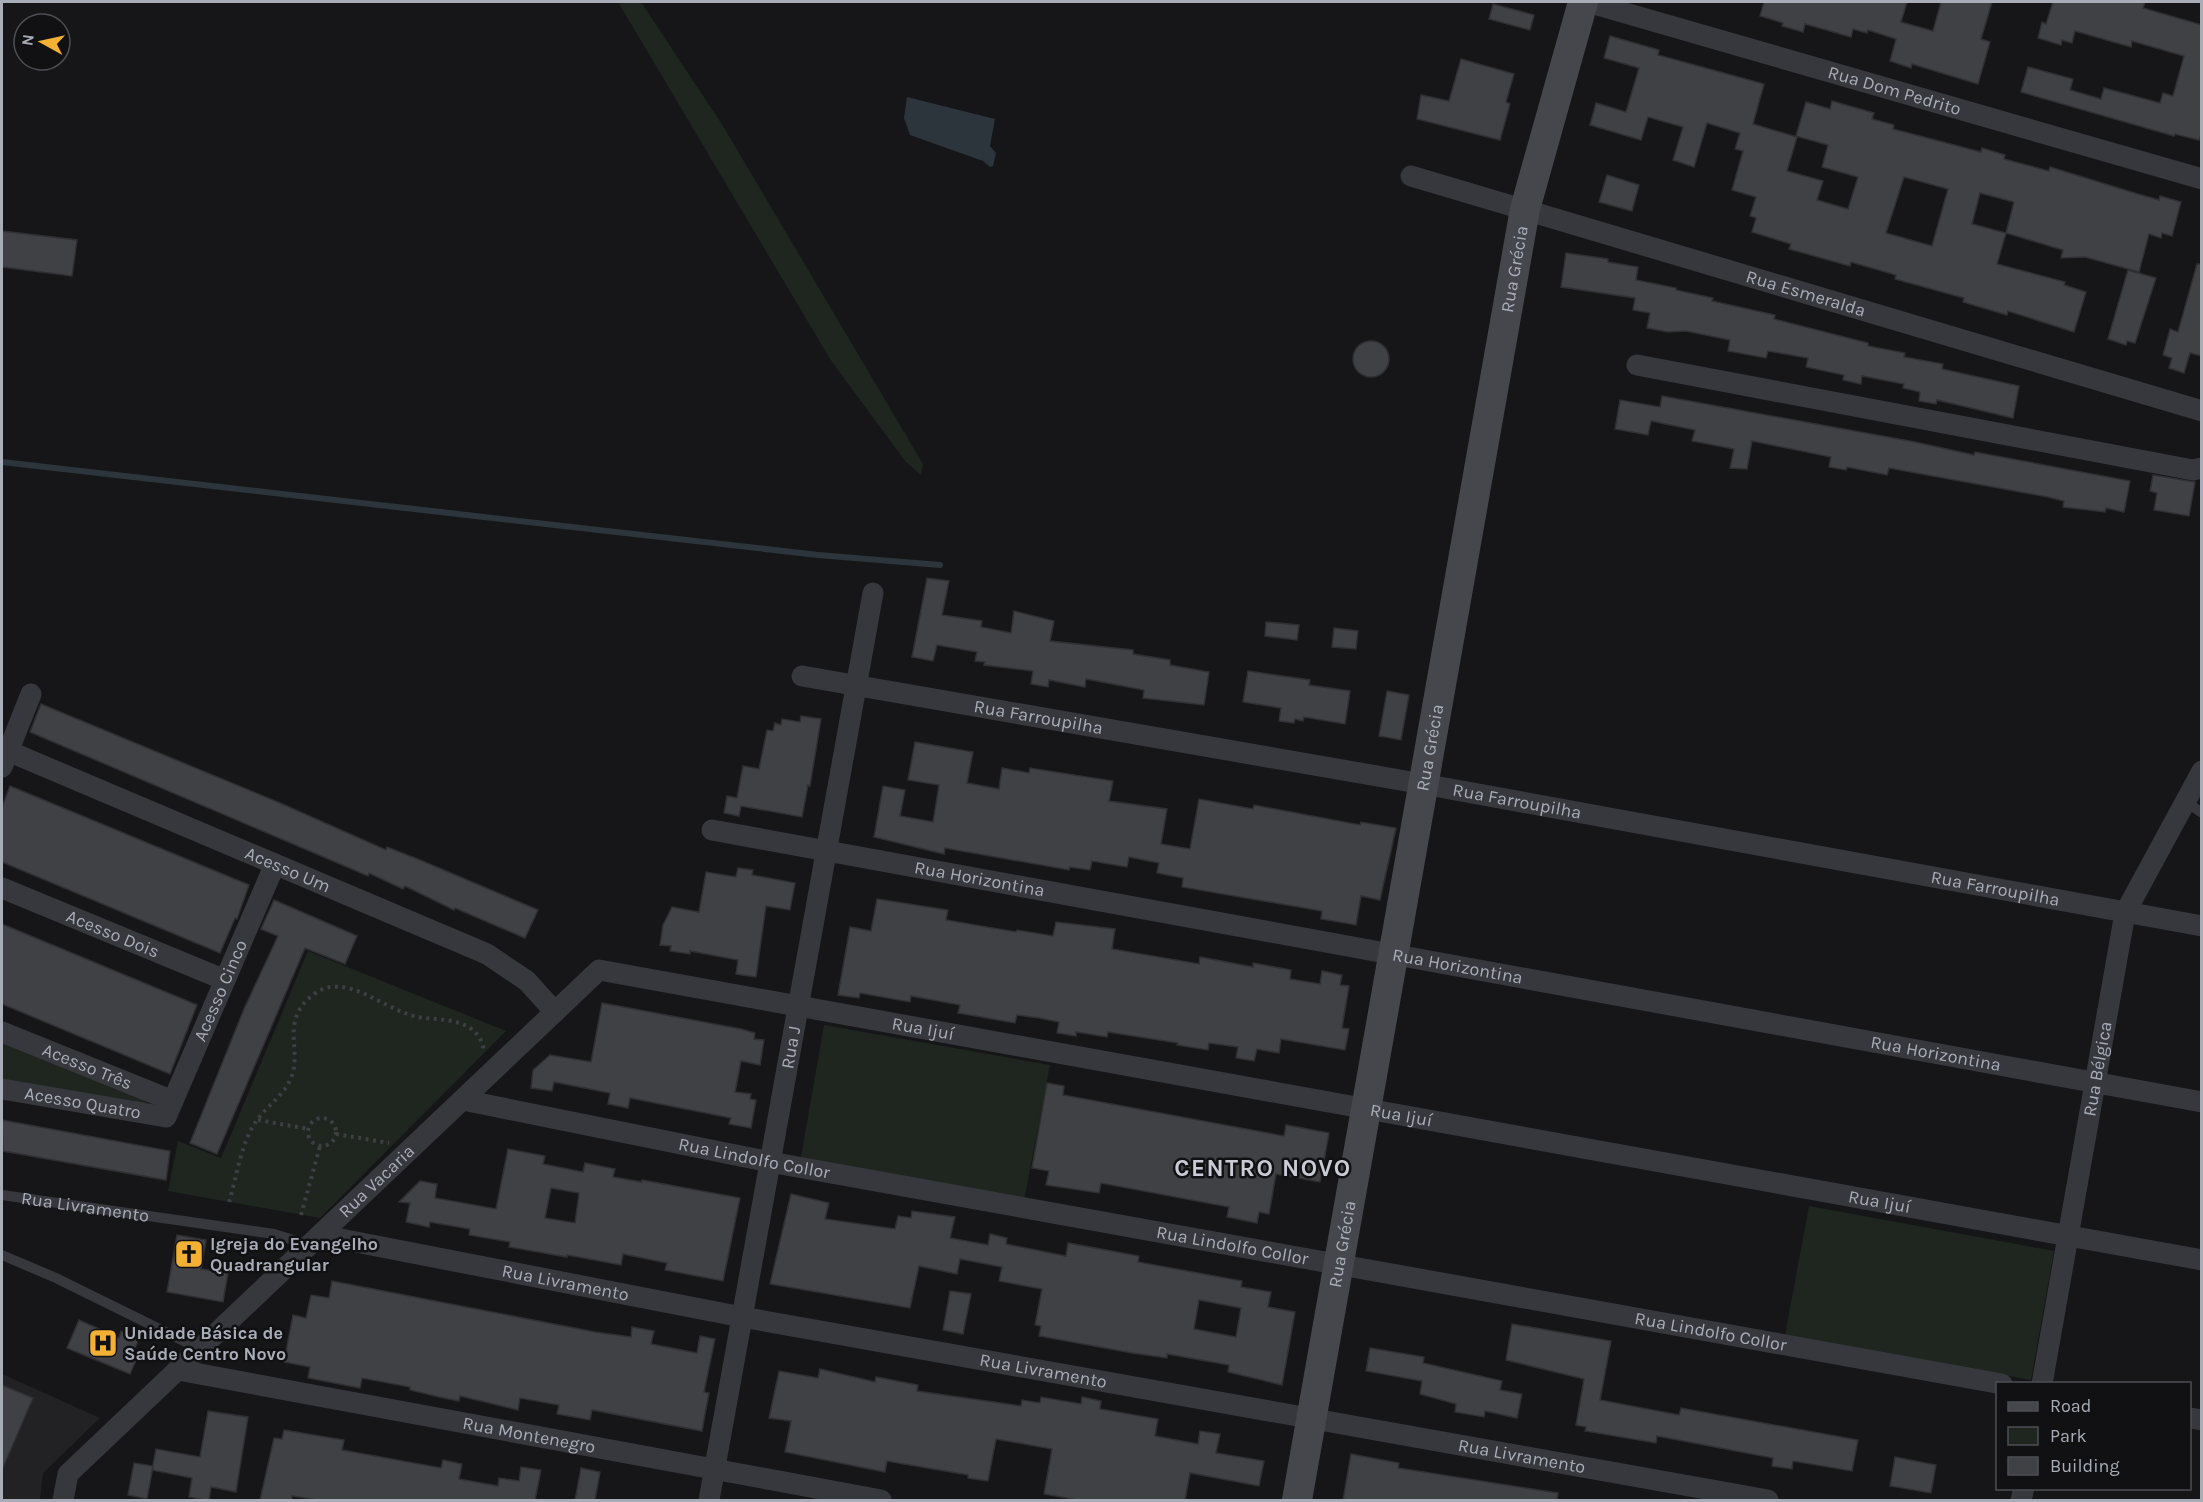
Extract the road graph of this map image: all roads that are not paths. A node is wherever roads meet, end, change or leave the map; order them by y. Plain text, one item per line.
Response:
1 (1585, 2) edge
2 (1411, 176) dead end
3 (2202, 180) edge
4 (1525, 209) junction
5 (1637, 365) dead end
6 (2202, 411) edge
7 (2202, 468) edge
8 (873, 593) dead end
9 (802, 676) dead end
10 (856, 687) junction
11 (31, 694) dead end
12 (5, 759) edge
13 (2202, 771) edge
14 (1423, 784) junction
15 (2193, 807) edge
16 (712, 830) dead end
17 (826, 852) junction
18 (275, 864) junction
19 (2, 888) edge
20 (2125, 913) junction
21 (2202, 926) edge
22 (1393, 954) junction
23 (599, 970) joint
24 (225, 980) junction
25 (798, 1006) junction
26 (555, 1012) junction
27 (2, 1032) edge
28 (2095, 1083) junction
29 (2, 1089) edge
30 (463, 1100) junction
31 (2202, 1102) edge
32 (169, 1109) junction
33 (1366, 1110) junction
34 (770, 1162) junction
35 (2, 1195) edge
36 (2068, 1236) junction
37 (315, 1240) junction
38 (2, 1255) edge
39 (2202, 1260) edge
40 (1338, 1265) junction
41 (742, 1317) junction
42 (200, 1349) junction
43 (178, 1370) junction
44 (1996, 1382) edge
45 (2042, 1382) edge
46 (1311, 1419) junction
47 (715, 1470) junction
48 (63, 1500) edge
49 (709, 1500) edge
50 (881, 1500) edge
51 (1297, 1500) edge
52 (1768, 1500) edge

1 - 3 street, Rua Dom Pedrito
1 - 4 main road, Rua Grécia
2 - 4 street, Rua Esmeralda
4 - 6 street, Rua Esmeralda
4 - 14 main road, Rua Grécia
5 - 7 street
8 - 10 street, Rua J
9 - 10 street, Rua Farroupilha
10 - 14 street, Rua Farroupilha
10 - 17 street, Rua J
11 - 12 street
12 - 18 street, Acesso Um
13 - 15 street, Rua Bélgica
14 - 20 street, Rua Farroupilha
14 - 22 main road, Rua Grécia
15 - 20 street, Rua Bélgica
16 - 17 street, Rua Horizontina
17 - 22 street, Rua Horizontina
17 - 25 street, Rua J
18 - 24 street, Acesso Cinco
18 - 26 street, Acesso Um
19 - 24 street, Acesso Dois
20 - 21 street, Rua Farroupilha
20 - 28 street, Rua Bélgica
22 - 28 street, Rua Horizontina
22 - 33 main road, Rua Grécia
23 - 25 street, Rua Ijuí
23 - 26 street, Rua Vacaria
24 - 32 street, Acesso Cinco
25 - 33 street, Rua Ijuí
25 - 34 street, Rua J
26 - 30 street, Rua Vacaria
27 - 32 street, Acesso Três
28 - 31 street, Rua Horizontina
28 - 36 street, Rua Bélgica
29 - 32 street, Acesso Quatro
30 - 34 street, Rua Lindolfo Collor
30 - 37 street, Rua Vacaria
33 - 36 street, Rua Ijuí
33 - 40 main road, Rua Grécia
34 - 40 street, Rua Lindolfo Collor
34 - 41 street, Rua J
35 - 37 lane, Rua Livramento
36 - 39 street, Rua Ijuí
36 - 45 street, Rua Bélgica
37 - 41 street, Rua Livramento
37 - 42 street, Rua Vacaria
38 - 42 lane
40 - 44 street, Rua Lindolfo Collor
40 - 46 main road, Rua Grécia
41 - 46 street, Rua Livramento
41 - 47 street, Rua J
42 - 43 street, Rua Vacaria
43 - 47 street, Rua Montenegro
43 - 48 street, Rua Vacaria
46 - 51 main road, Rua Grécia
46 - 52 street, Rua Livramento
47 - 49 street, Rua J
47 - 50 street, Rua Montenegro

